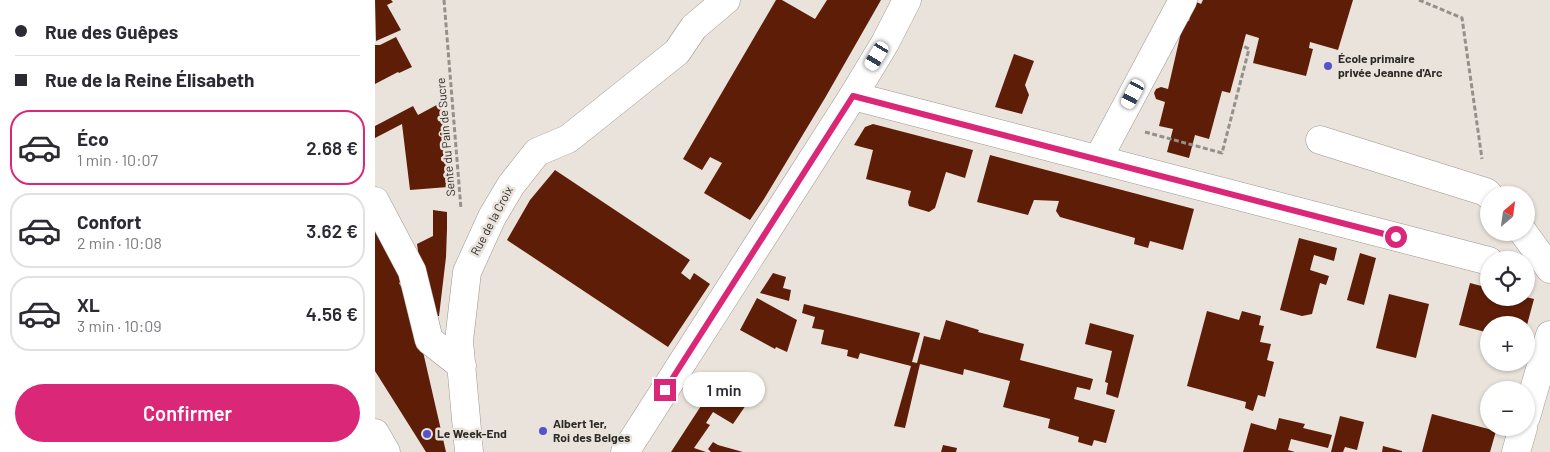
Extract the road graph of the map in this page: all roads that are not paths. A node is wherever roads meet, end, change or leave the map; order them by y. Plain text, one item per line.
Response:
1 (726, 0) edge
2 (907, 0) edge
3 (1183, 0) edge
4 (853, 96) junction
5 (1320, 140) dead end
6 (1098, 159) junction
7 (1480, 190) edge
8 (375, 201) edge
9 (1530, 241) edge
10 (1480, 259) edge
11 (1550, 269) edge
12 (1535, 274) edge
13 (1550, 278) edge
14 (1550, 335) edge
15 (462, 366) junction
16 (1535, 386) edge
17 (375, 433) edge
18 (1521, 436) edge
19 (386, 452) edge
20 (469, 452) edge
21 (625, 452) edge
22 (1516, 452) edge

1 - 15 street, Rue de la Croix
2 - 4 street
3 - 6 street
4 - 6 street
4 - 21 street
5 - 7 street
6 - 10 street
8 - 15 street
9 - 11 street
12 - 13 street
14 - 16 street
15 - 20 street, Rue de la Croix
17 - 19 street
18 - 22 street

